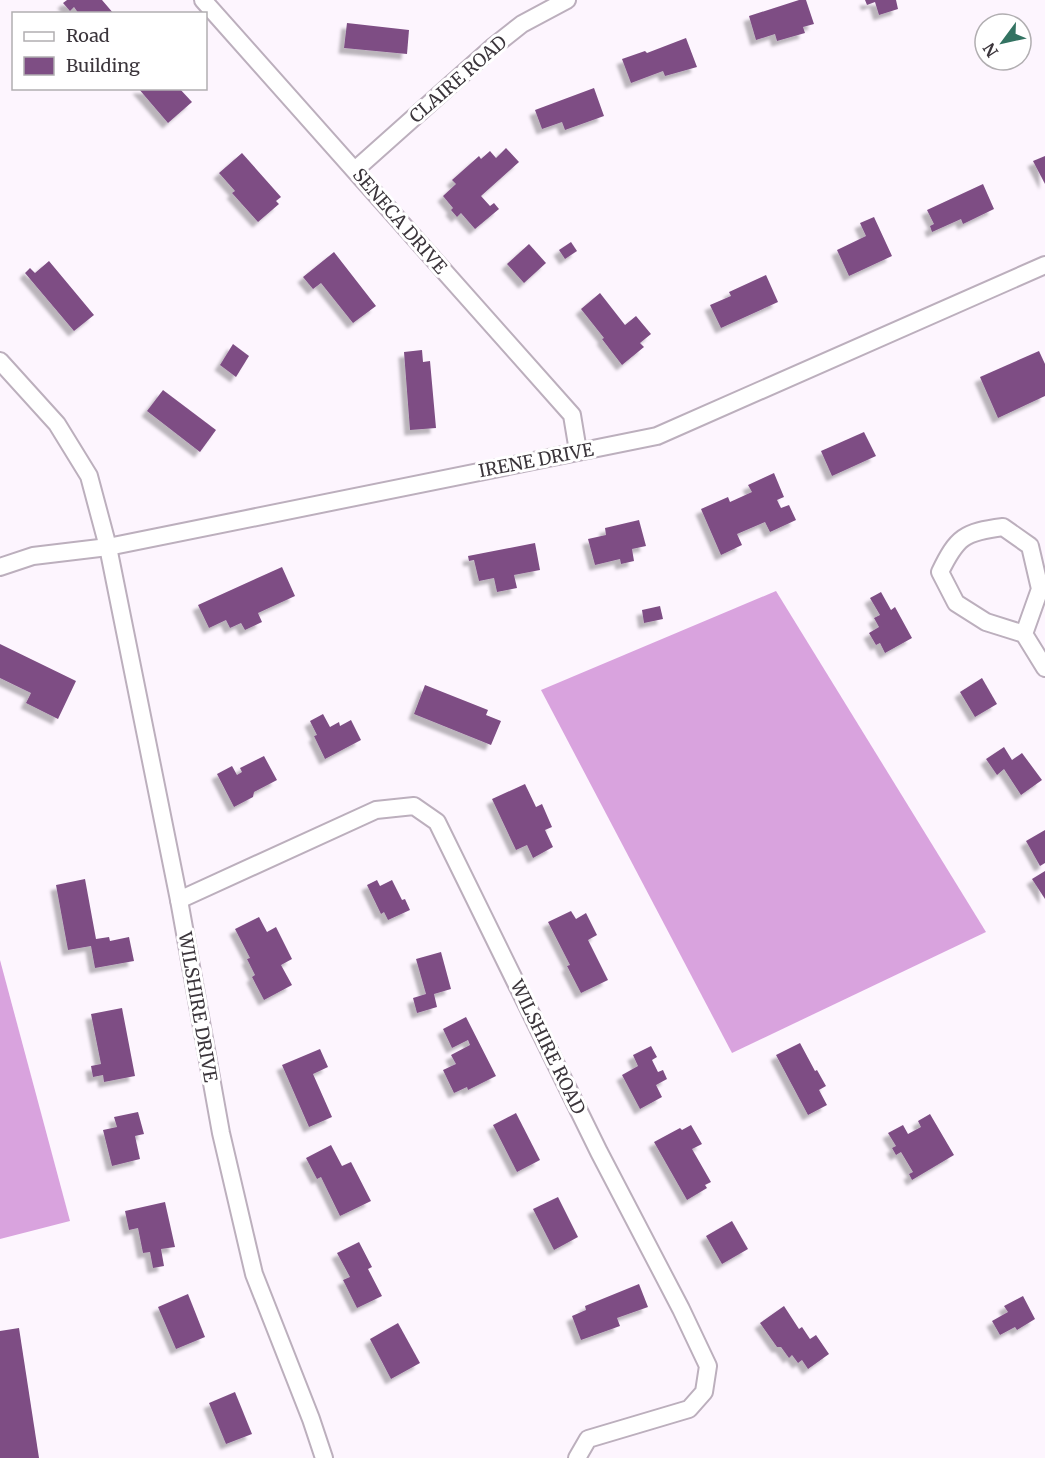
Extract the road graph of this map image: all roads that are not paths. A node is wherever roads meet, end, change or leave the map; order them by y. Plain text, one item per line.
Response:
1 (204, 0) edge
2 (567, 0) edge
3 (355, 170) junction
4 (1045, 264) edge
5 (0, 361) edge
6 (578, 451) junction
7 (108, 547) junction
8 (0, 567) edge
9 (1024, 634) junction
10 (1045, 668) edge
11 (179, 900) junction
12 (324, 1458) edge
13 (577, 1458) edge

1 - 3 street, SENECA DRIVE
2 - 3 street, CLAIRE ROAD
3 - 6 street, SENECA DRIVE
4 - 6 street, IRENE DRIVE
5 - 7 street, WILSHIRE DRIVE
6 - 7 street, IRENE DRIVE
7 - 8 street, IRENE DRIVE
7 - 11 street, WILSHIRE DRIVE
9 - 9 street
9 - 10 street
11 - 12 street, WILSHIRE DRIVE
11 - 13 street, WILSHIRE ROAD

